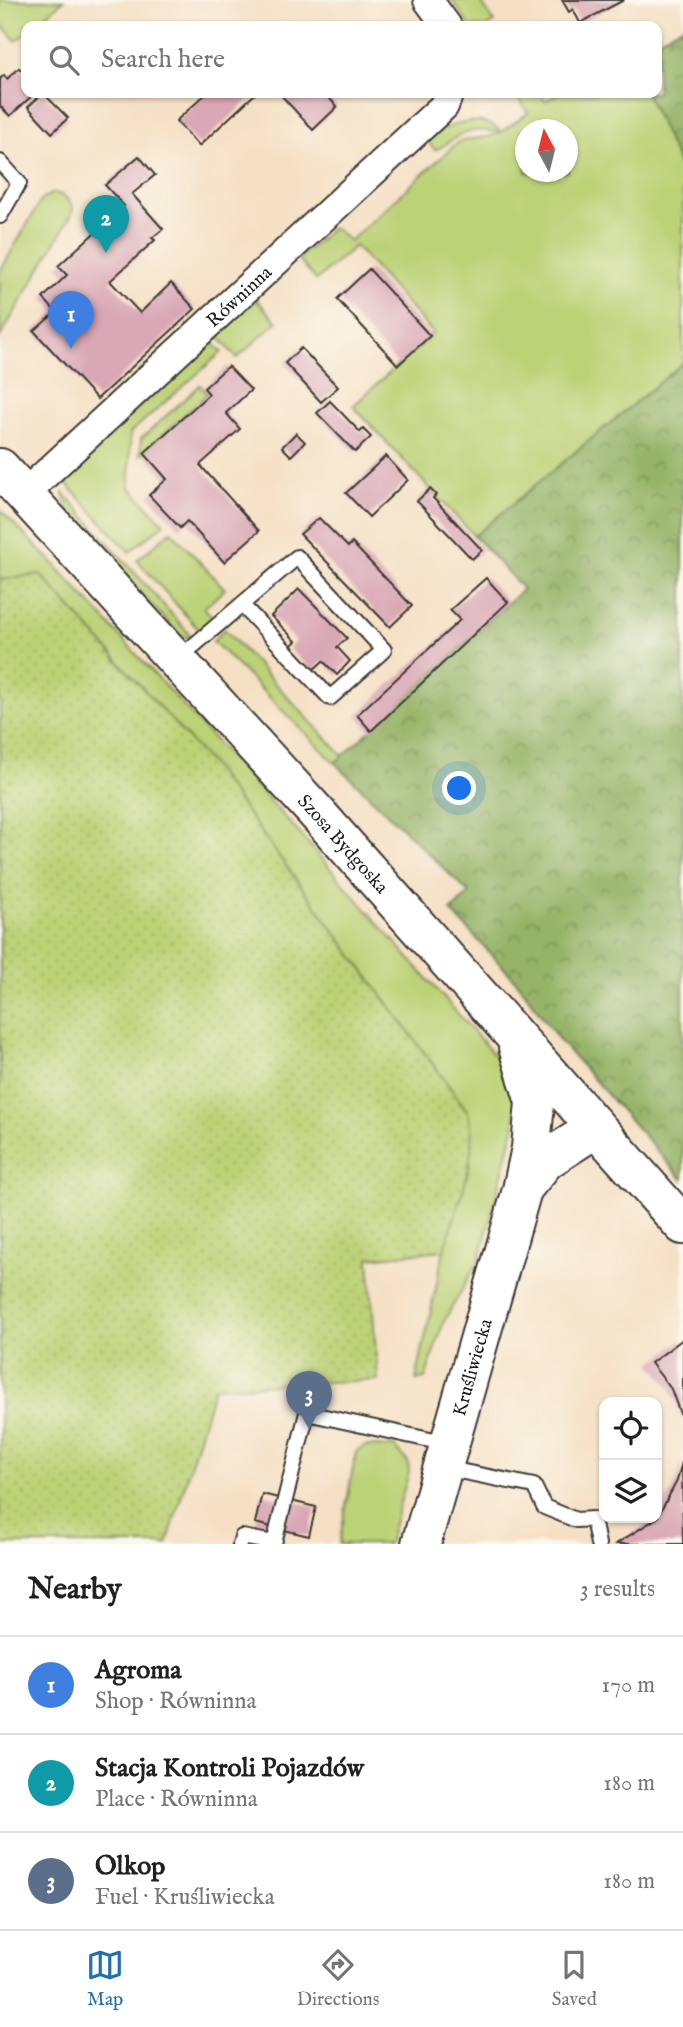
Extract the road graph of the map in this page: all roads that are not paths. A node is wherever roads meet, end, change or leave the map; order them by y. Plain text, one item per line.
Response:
1 (428, 0) edge
2 (443, 21) edge
3 (447, 98) edge
4 (0, 162) edge
5 (0, 216) edge
6 (12, 481) edge
7 (242, 605) junction
8 (177, 660) junction
9 (514, 1035) junction
10 (596, 1128) junction
11 (522, 1190) junction
12 (683, 1225) edge
13 (446, 1456) junction
14 (240, 1544) edge
15 (421, 1544) edge
16 (598, 1544) edge

1 - 2 street
3 - 6 street, Równinna
4 - 5 lane
6 - 8 main road, Szosa Bydgoska
7 - 7 lane
7 - 8 lane
8 - 9 main road, Szosa Bydgoska
9 - 10 main road, Szosa Bydgoska
9 - 11 main road, Kruśliwiecka
10 - 11 main road, Kruśliwiecka
10 - 12 main road, Szosa Bydgoska
11 - 13 main road, Kruśliwiecka
13 - 14 lane
13 - 15 main road, Kruśliwiecka
13 - 16 lane

